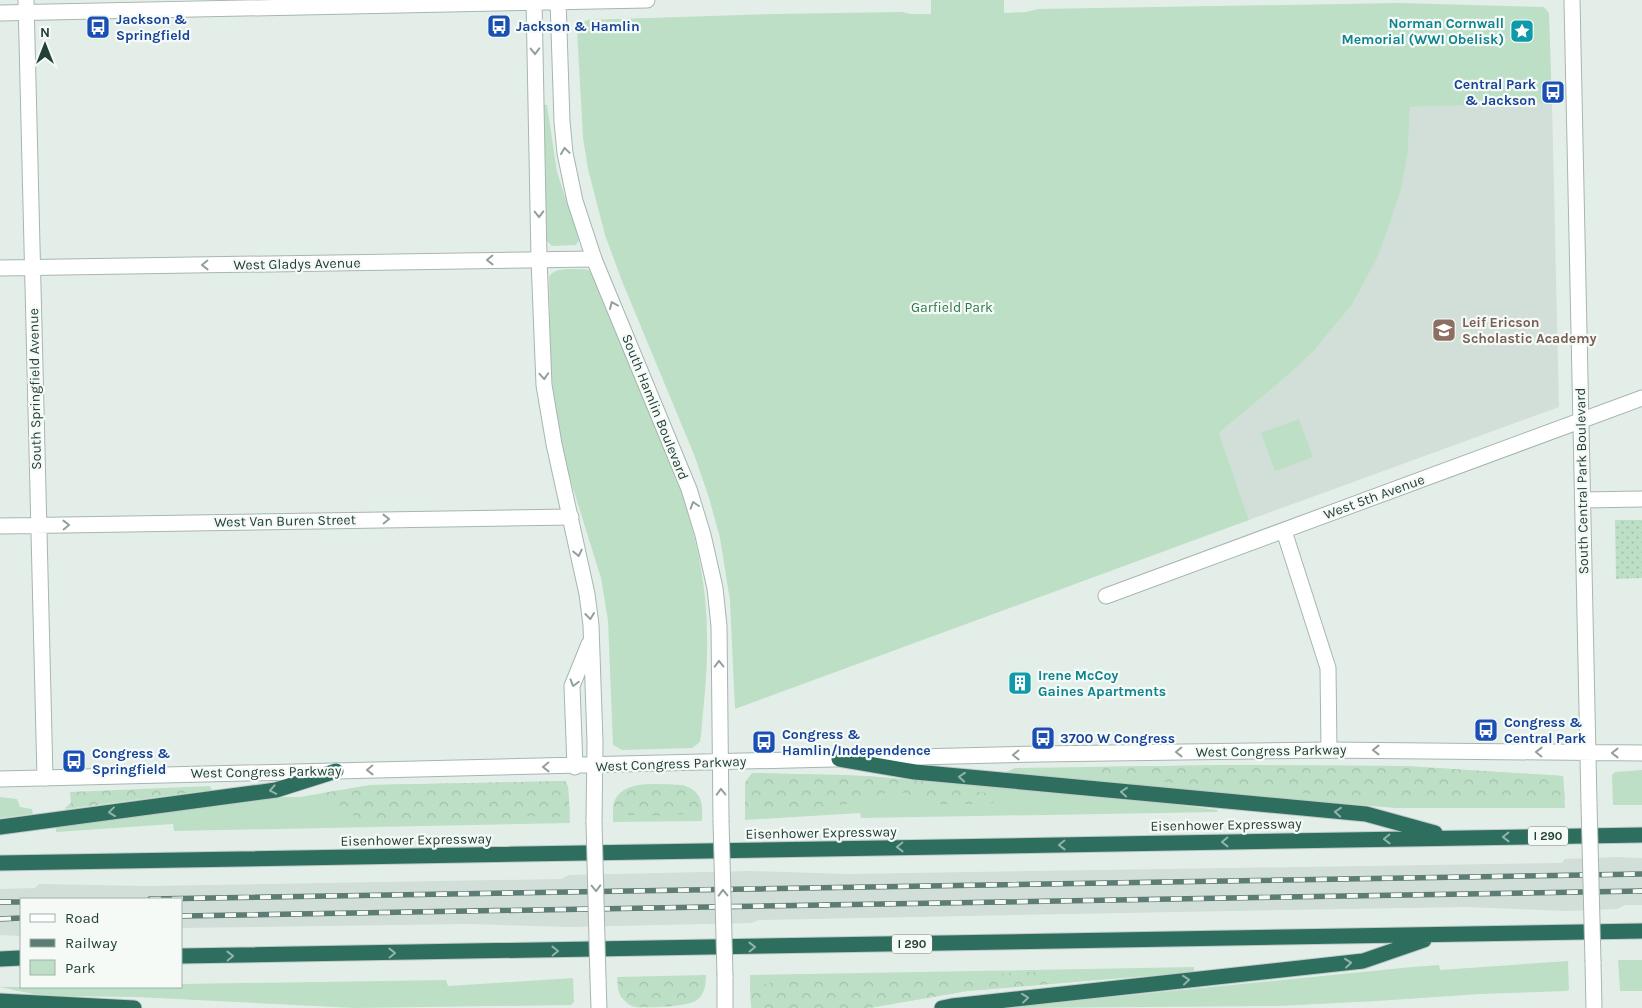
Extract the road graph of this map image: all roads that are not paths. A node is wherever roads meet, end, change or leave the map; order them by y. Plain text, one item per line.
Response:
1 (647, 0) edge
2 (1572, 0) edge
3 (534, 1) edge
4 (558, 1) edge
5 (26, 6) edge
6 (0, 12) edge
7 (594, 259) junction
8 (539, 260) junction
9 (0, 268) edge
10 (32, 268) junction
11 (1642, 398) edge
12 (1582, 421) junction
13 (1642, 499) edge
14 (1583, 500) junction
15 (571, 516) junction
16 (0, 526) edge
17 (38, 526) junction
18 (1284, 531) junction
19 (1106, 596) dead end
20 (592, 638) junction
21 (1330, 750) junction
22 (1587, 753) junction
23 (1642, 753) edge
24 (839, 759) junction
25 (720, 763) junction
26 (594, 766) junction
27 (575, 767) junction
28 (336, 770) junction
29 (45, 778) junction
30 (0, 779) edge
31 (0, 827) edge
32 (1642, 835) edge
33 (1453, 838) junction
34 (0, 863) edge
35 (1642, 931) edge
36 (1438, 935) junction
37 (182, 956) edge
38 (20, 958) edge
39 (0, 959) edge
40 (0, 1001) edge
41 (134, 1008) edge
42 (599, 1008) edge
43 (725, 1008) edge
44 (942, 1008) edge
45 (1594, 1008) edge

1 - 4 street
2 - 12 street, South Central Park Boulevard
3 - 4 street
3 - 5 street
3 -> 8 street
7 -> 4 street, South Hamlin Boulevard
5 - 6 street
5 - 10 street, South Springfield Avenue
7 - 8 street, West Gladys Avenue
25 -> 7 street, South Hamlin Boulevard
8 -> 10 street, West Gladys Avenue
8 -> 15 street
9 - 10 street, West Gladys Avenue
10 - 17 street, South Springfield Avenue
11 - 12 street, West 5th Avenue
12 - 14 street, South Central Park Boulevard
12 - 18 street, West 5th Avenue
13 - 14 street
14 - 22 street, South Central Park Boulevard
17 -> 15 street, West Van Buren Street
15 -> 20 street
16 - 17 street, West Van Buren Street
17 - 29 street, South Springfield Avenue
18 - 19 street, West 5th Avenue
18 - 21 street
20 - 26 street
20 -> 27 street
22 -> 21 street, West Congress Parkway
21 -> 24 street, West Congress Parkway
23 -> 22 street, West Congress Parkway
22 - 45 street, South Central Park Boulevard, bridge
24 - 25 street, West Congress Parkway
33 -> 24 highway
25 - 26 street, West Congress Parkway
43 -> 25 street, South Hamlin Boulevard, bridge
26 - 27 street, West Congress Parkway
26 -> 42 street, bridge
27 -> 28 street, West Congress Parkway
28 - 29 street, West Congress Parkway
28 -> 31 highway
29 - 30 street, West Congress Parkway
32 -> 33 highway, Eisenhower Expressway / I 290
33 -> 34 highway, Eisenhower Expressway / I 290
35 - 36 highway, I 290
37 -> 36 highway, I 290
44 -> 36 highway
38 - 39 highway
40 - 41 highway

